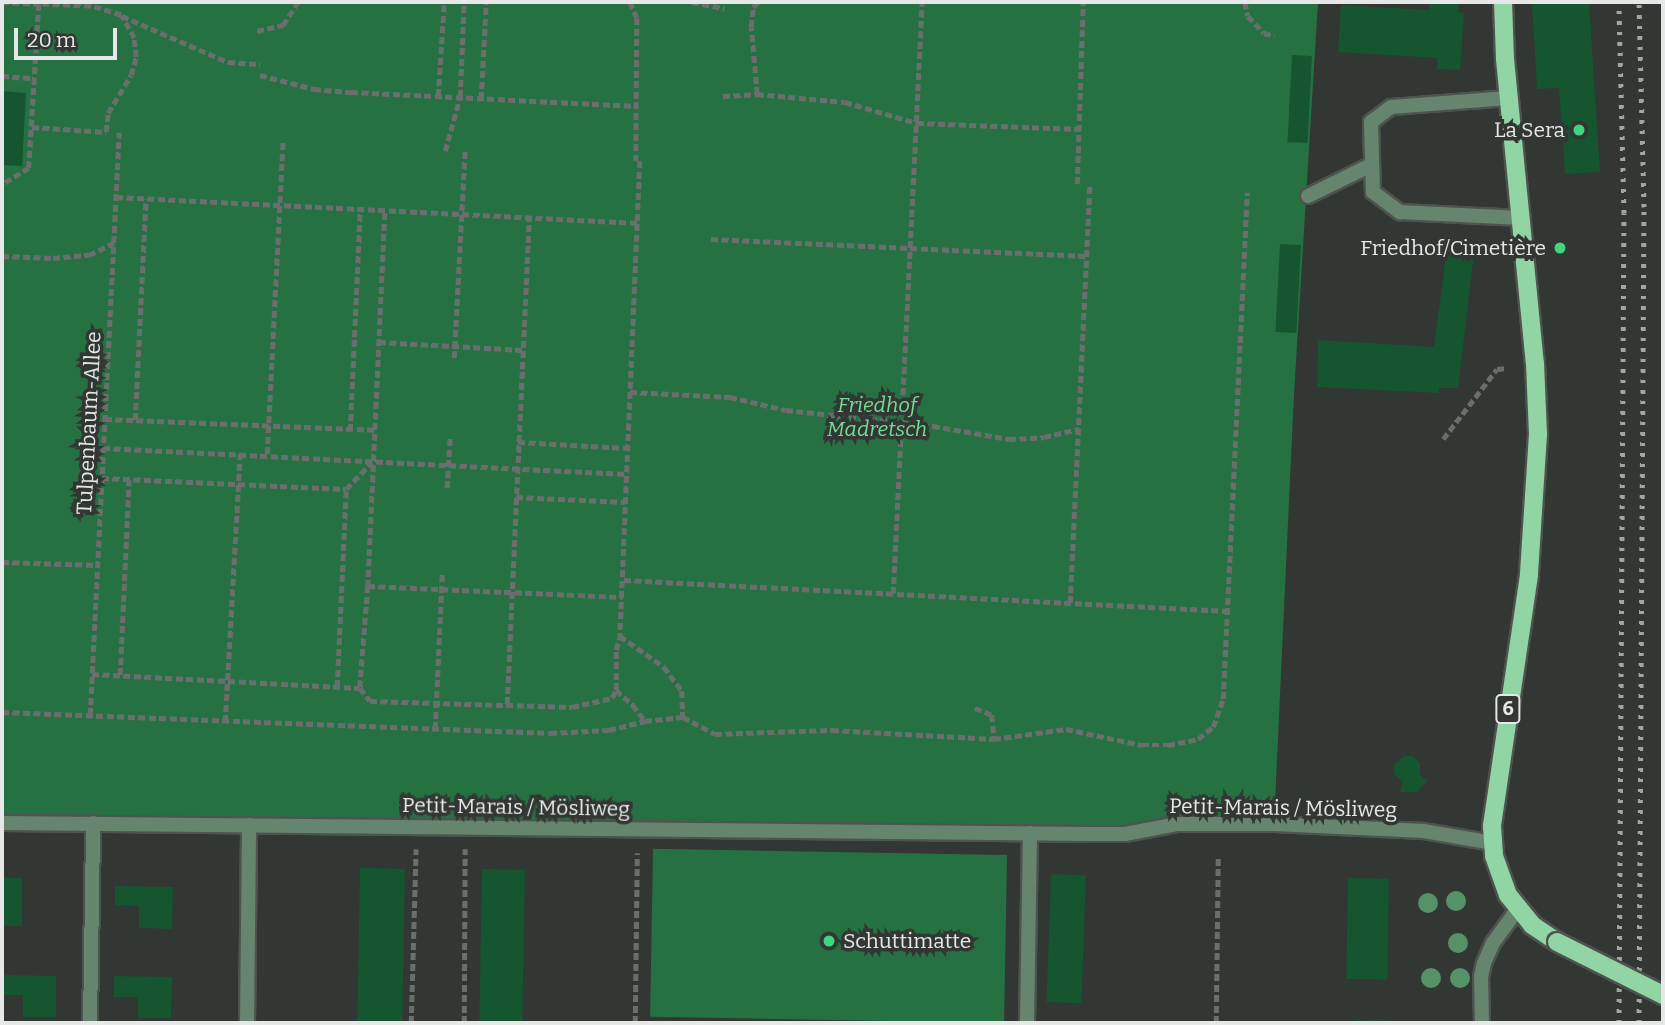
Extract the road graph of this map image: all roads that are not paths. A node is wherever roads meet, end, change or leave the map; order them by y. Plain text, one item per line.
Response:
1 (1503, 2) edge
2 (1508, 98) junction
3 (1371, 165) junction
4 (1308, 196) dead end
5 (1521, 218) junction
6 (2, 823) edge
7 (93, 823) junction
8 (249, 825) junction
9 (1030, 833) junction
10 (1493, 843) junction
11 (1517, 910) junction
12 (1663, 995) edge
13 (90, 1023) edge
14 (247, 1023) edge
15 (1027, 1023) edge
16 (1482, 1023) edge

1 - 2 main road, 6
2 - 3 street
2 - 5 main road, 6
3 - 4 street
3 - 5 street
5 - 10 main road, 6
6 - 7 street, Petit-Marais / Mösliweg
7 - 8 street, Petit-Marais / Mösliweg
7 - 13 street
8 - 9 street, Petit-Marais / Mösliweg
8 - 14 street
9 - 10 street, Petit-Marais / Mösliweg
9 - 15 street
10 - 11 main road, 6
11 - 12 main road, 6, bridge
11 - 16 street

